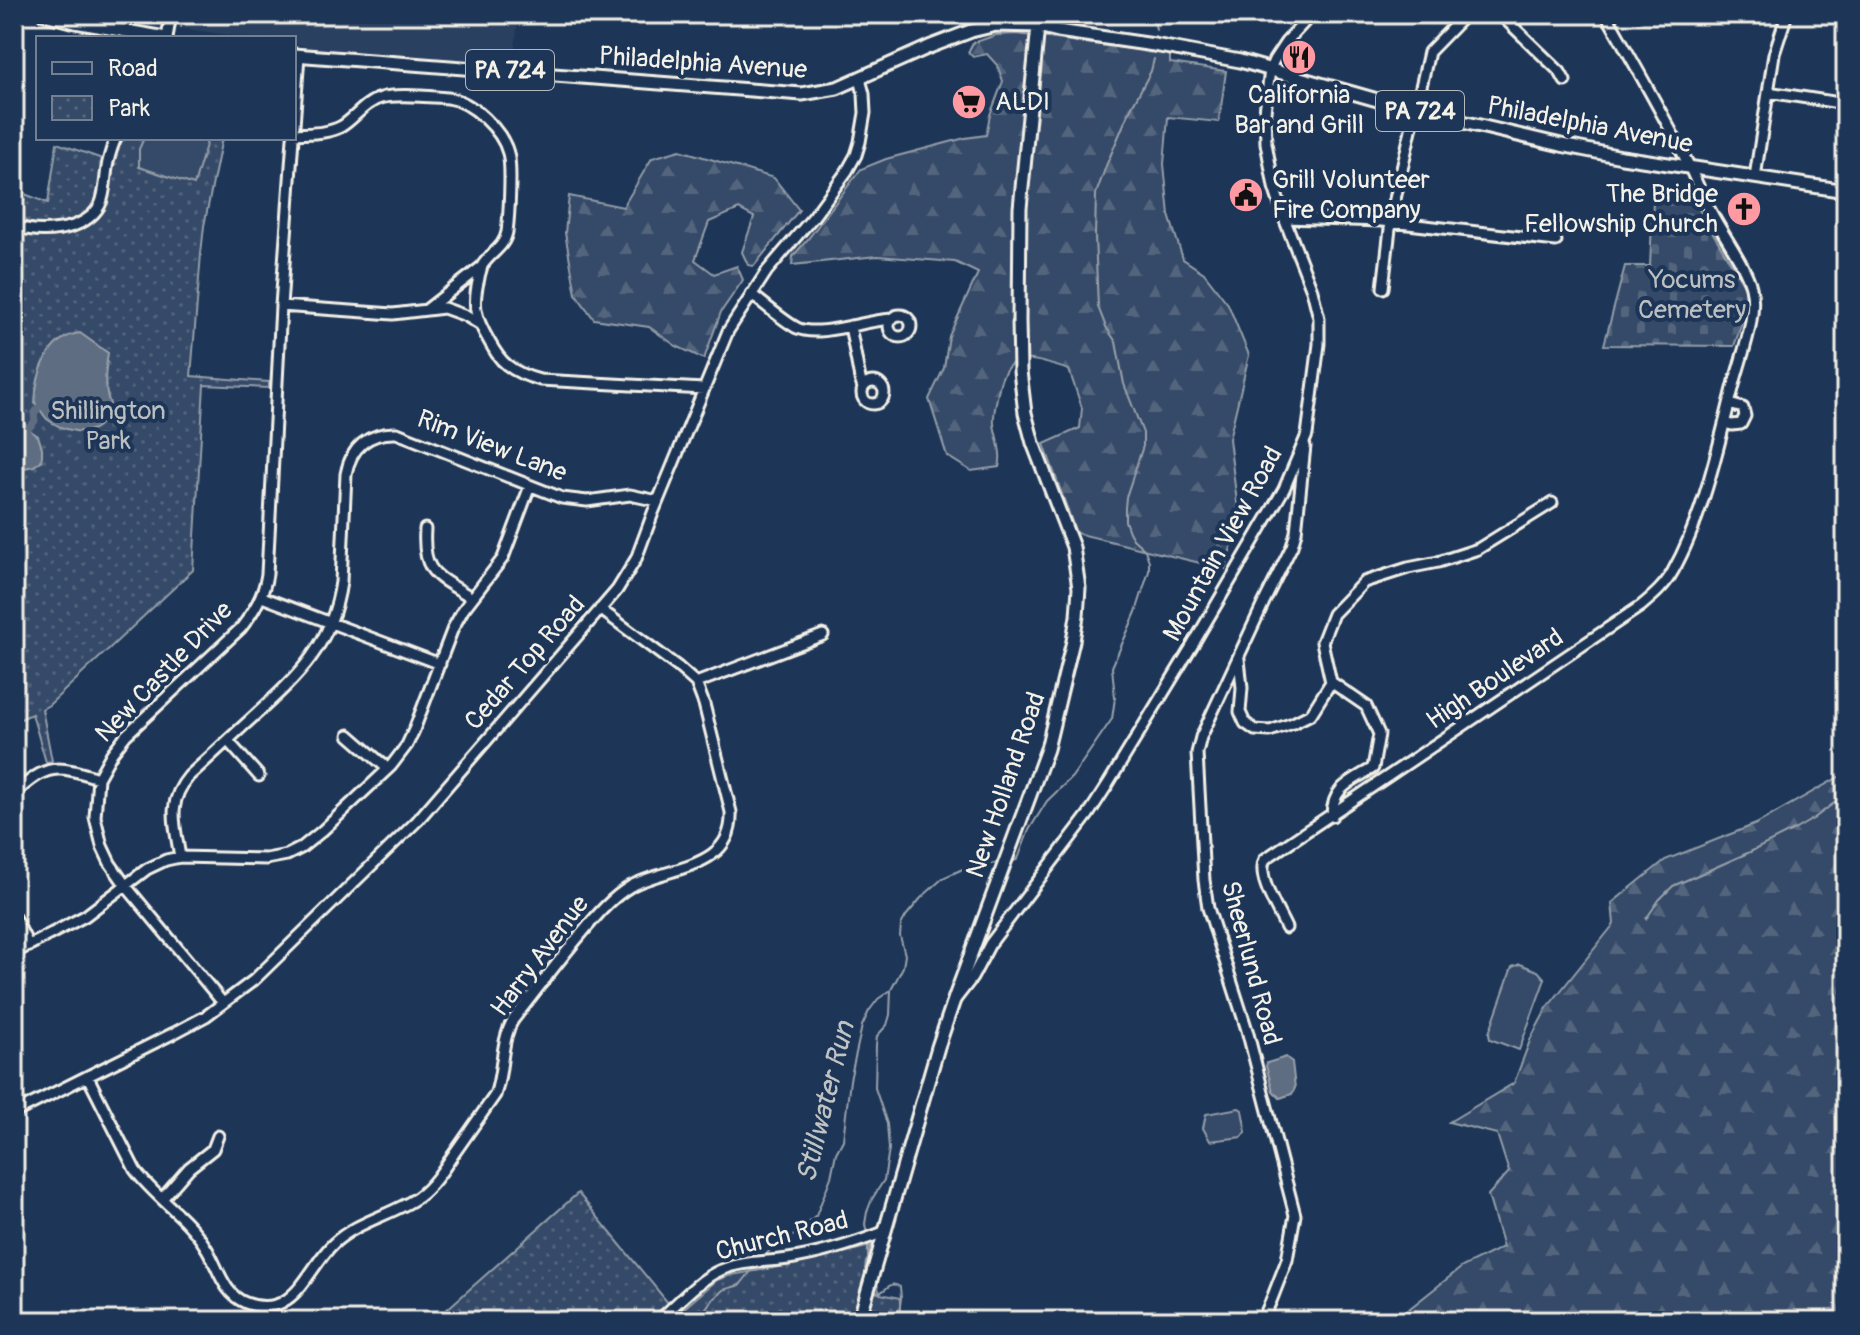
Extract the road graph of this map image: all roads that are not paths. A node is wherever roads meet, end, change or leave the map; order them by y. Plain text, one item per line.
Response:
1 (46, 14) edge
2 (171, 14) edge
3 (1312, 14) edge
4 (1466, 14) edge
5 (1500, 14) edge
6 (1606, 14) edge
7 (1787, 14) edge
8 (96, 20) edge
9 (1038, 20) edge
10 (155, 36) edge
11 (163, 36) edge
12 (297, 55) edge
13 (1270, 69) junction
14 (296, 79) edge
15 (860, 79) junction
16 (1565, 81) dead end
17 (1768, 92) junction
18 (1846, 104) edge
19 (1416, 111) junction
20 (296, 136) edge
21 (115, 140) edge
22 (294, 140) edge
23 (1690, 167) junction
24 (1755, 177) junction
25 (1846, 191) edge
26 (1284, 218) junction
27 (1392, 222) junction
28 (14, 226) edge
29 (1556, 241) dead end
30 (482, 266) junction
31 (1383, 288) dead end
32 (751, 294) junction
33 (281, 306) junction
34 (426, 310) junction
35 (892, 319) dead end
36 (479, 324) junction
37 (850, 326) junction
38 (863, 388) dead end
39 (704, 389) junction
40 (1729, 404) junction
41 (1724, 423) junction
42 (1307, 435) junction
43 (530, 486) junction
44 (658, 501) junction
45 (1552, 503) dead end
46 (425, 529) dead end
47 (262, 597) junction
48 (472, 598) junction
49 (600, 609) junction
50 (331, 623) junction
51 (823, 635) dead end
52 (1239, 658) junction
53 (440, 664) junction
54 (1331, 682) junction
55 (696, 683) junction
56 (349, 735) dead end
57 (228, 741) junction
58 (388, 769) junction
59 (259, 776) dead end
60 (98, 778) junction
61 (14, 794) edge
62 (1332, 816) junction
63 (180, 857) junction
64 (126, 886) junction
65 (14, 917) edge
66 (1286, 928) dead end
67 (29, 946) junction
68 (14, 953) edge
69 (223, 1003) junction
70 (953, 1003) junction
71 (88, 1077) junction
72 (14, 1113) edge
73 (218, 1136) dead end
74 (162, 1199) junction
75 (884, 1232) junction
76 (658, 1321) edge
77 (859, 1321) edge
78 (1262, 1321) edge

1 - 8 main road
2 - 11 street
3 - 13 street, Mountain View Road
4 - 19 street
5 - 16 street
6 - 23 street, High Boulevard
7 - 17 street
8 - 10 main road
9 - 13 main road, Philadelphia Avenue / PA 724
9 - 15 main road, Philadelphia Avenue / PA 724
9 - 70 main road, New Holland Road
12 - 14 street
12 - 15 main road, Philadelphia Avenue / PA 724
13 - 19 main road, Philadelphia Avenue / PA 724
13 - 26 street, Mountain View Road
15 - 32 street, Cedar Top Road
17 - 18 street
17 - 24 street
19 - 23 main road, Philadelphia Avenue / PA 724
19 - 27 street
20 - 30 street
21 - 28 street
22 - 33 street, New Castle Drive
23 - 24 main road, Philadelphia Avenue / PA 724
23 - 40 street, High Boulevard
24 - 25 main road, Philadelphia Avenue / PA 724
26 - 27 street
26 - 42 street, Mountain View Road
27 - 29 street
27 - 31 street
30 - 34 street
30 - 36 street
32 - 37 street
32 - 39 street, Cedar Top Road
33 - 34 street
33 - 47 street, New Castle Drive
34 - 36 street
35 - 37 street
36 - 39 street
37 - 38 street
39 - 44 street, Cedar Top Road
40 - 41 street, High Boulevard
40 - 41 street, High Boulevard
41 - 62 street, High Boulevard
42 - 52 street, Sheerlund Road
42 - 70 street, Mountain View Road
43 - 44 street, Rim View Lane
43 - 48 street
43 - 50 street, Rim View Lane
44 - 49 street, Cedar Top Road
45 - 54 street
46 - 48 street
47 - 50 street
47 - 60 street, New Castle Drive
48 - 53 street
49 - 55 street
49 - 69 street, Cedar Top Road
50 - 53 street
50 - 57 street, Rim View Lane
51 - 55 street
52 - 54 street
52 - 78 street, Sheerlund Road
53 - 58 street
54 - 62 street
55 - 74 street, Harry Avenue
56 - 58 street
57 - 59 street
57 - 63 street, Rim View Lane
58 - 63 street
60 - 61 street
60 - 64 street, New Castle Drive
62 - 66 street, High Boulevard
63 - 64 street
64 - 67 street
64 - 69 street, New Castle Drive
65 - 67 street
67 - 68 street
69 - 71 street, Cedar Top Road
70 - 75 main road, New Holland Road
71 - 72 street, Cedar Top Road
71 - 74 street, Harry Avenue
73 - 74 street
75 - 76 street, Church Road
75 - 77 main road, New Holland Road

